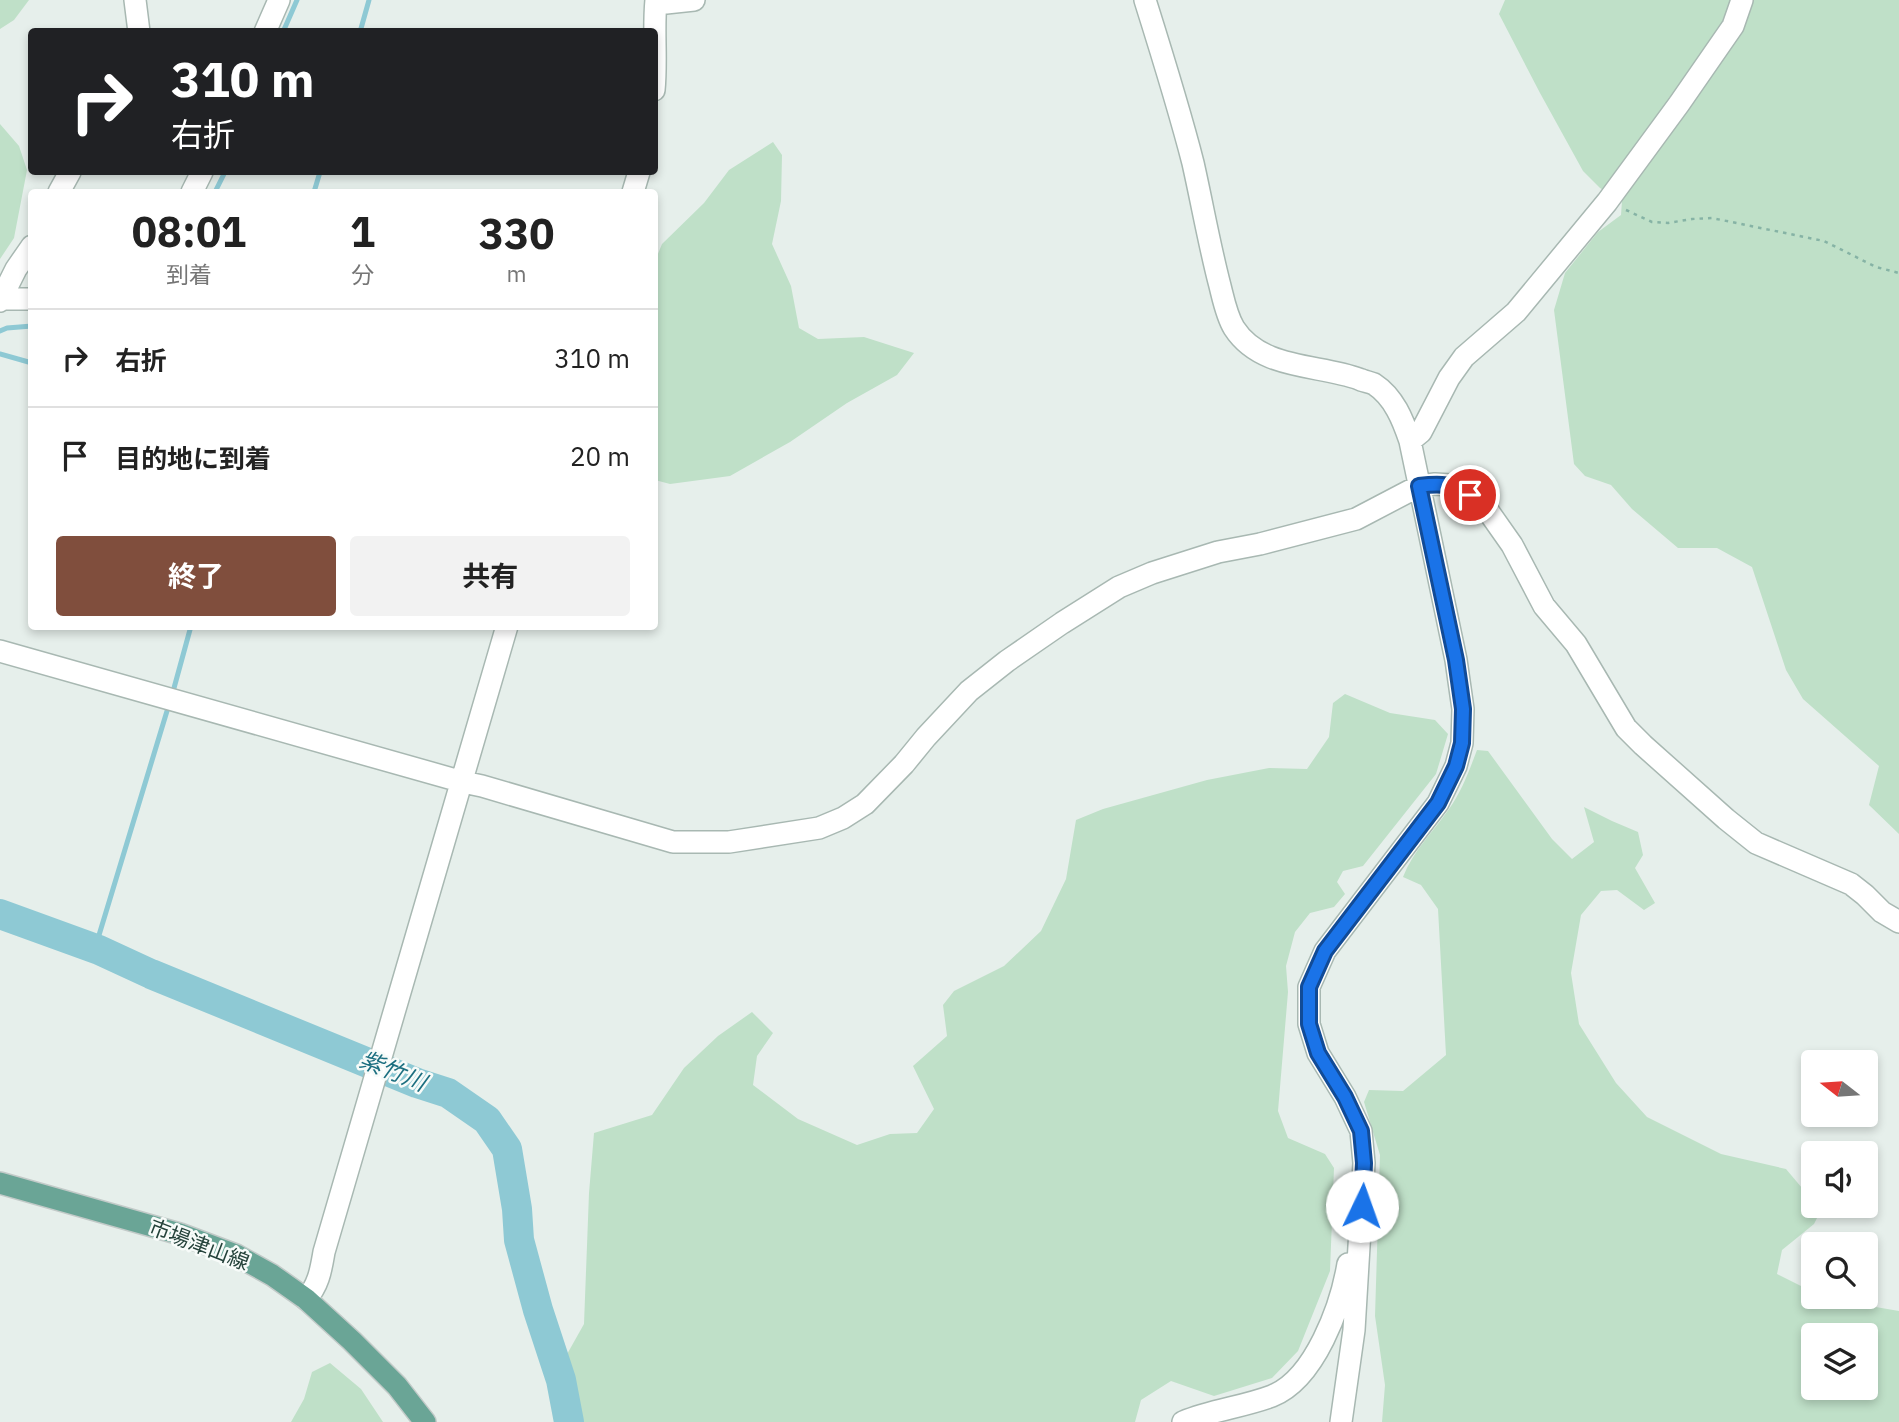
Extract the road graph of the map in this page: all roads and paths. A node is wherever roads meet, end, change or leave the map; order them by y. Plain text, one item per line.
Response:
1 (135, 0) edge
2 (279, 0) edge
3 (694, 0) edge
4 (1146, 0) edge
5 (1742, 0) edge
6 (656, 1) edge
7 (138, 28) edge
8 (267, 28) edge
9 (654, 28) edge
10 (1607, 202) junction
11 (28, 252) edge
12 (1899, 273) edge
13 (28, 299) edge
14 (0, 300) edge
15 (1410, 441) junction
16 (1419, 486) junction
17 (506, 630) edge
18 (0, 651) edge
19 (463, 782) junction
20 (1899, 922) edge
21 (0, 1183) edge
22 (1360, 1250) junction
23 (306, 1299) junction
24 (425, 1422) edge
25 (1183, 1422) edge
26 (1341, 1422) edge

1 - 7 street
2 - 8 street
3 - 6 street
4 - 15 street
5 - 10 street
6 - 9 street
10 - 12 path
10 - 15 street
11 - 14 street
13 - 14 street
15 - 16 street
16 - 19 street
16 - 20 street
16 - 22 street
17 - 19 street
18 - 19 street
19 - 23 street
21 - 23 main road, 市場津山線
22 - 25 street
22 - 26 street
23 - 24 main road, 市場津山線

